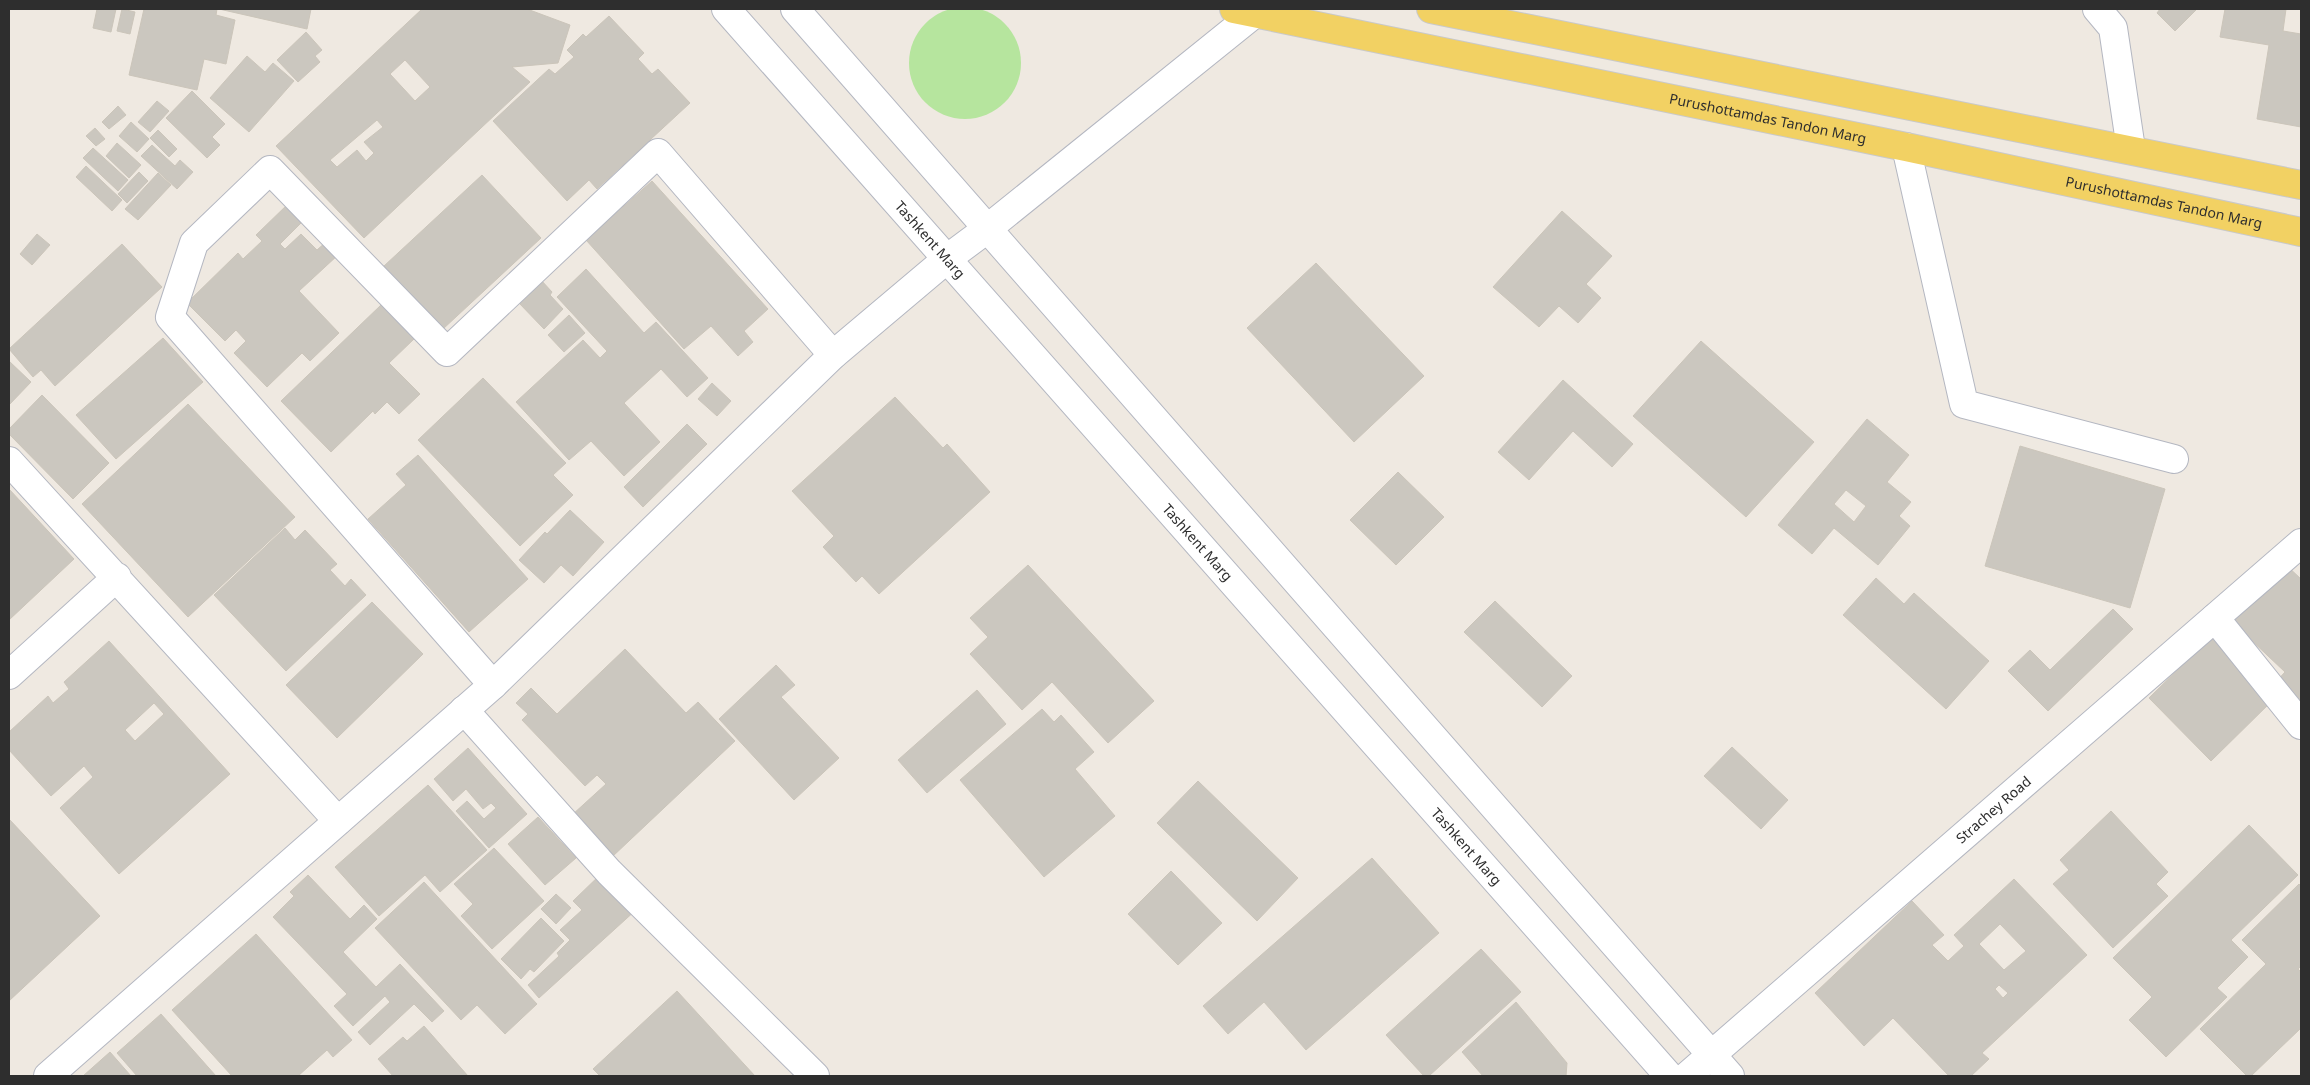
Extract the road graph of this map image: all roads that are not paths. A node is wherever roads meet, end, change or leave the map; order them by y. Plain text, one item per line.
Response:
1 (726, 9) edge
2 (795, 9) edge
3 (1431, 9) edge
4 (2097, 9) edge
5 (1249, 10) edge
6 (1906, 147) junction
7 (2131, 149) junction
8 (2301, 185) edge
9 (987, 229) junction
10 (2301, 232) edge
11 (948, 258) junction
12 (833, 355) junction
13 (2174, 459) dead end
14 (9, 461) edge
15 (2301, 543) edge
16 (117, 577) junction
17 (2215, 618) junction
18 (9, 675) edge
19 (493, 685) junction
20 (464, 710) junction
21 (2301, 725) edge
22 (338, 821) junction
23 (1712, 1056) junction
24 (48, 1076) edge
25 (814, 1076) edge
26 (1669, 1076) edge
27 (1687, 1076) edge
28 (1730, 1076) edge

1 - 11 street, Tashkent Marg
2 - 9 street
3 - 7 main road
4 - 7 street
5 - 6 main road, Purushottamdas Tandon Marg
5 - 9 street
6 - 10 main road, Purushottamdas Tandon Marg
6 - 13 street
7 - 8 main road
9 - 11 street
9 - 23 street
11 - 12 street
11 - 26 street, Tashkent Marg
12 - 19 street
12 - 19 street
14 - 16 street
15 - 17 street, Strachey Road
16 - 18 street
16 - 22 street
17 - 21 street
17 - 23 street, Strachey Road
19 - 20 street
20 - 22 street
20 - 25 street
22 - 24 street
23 - 27 street, Strachey Road
23 - 28 street

